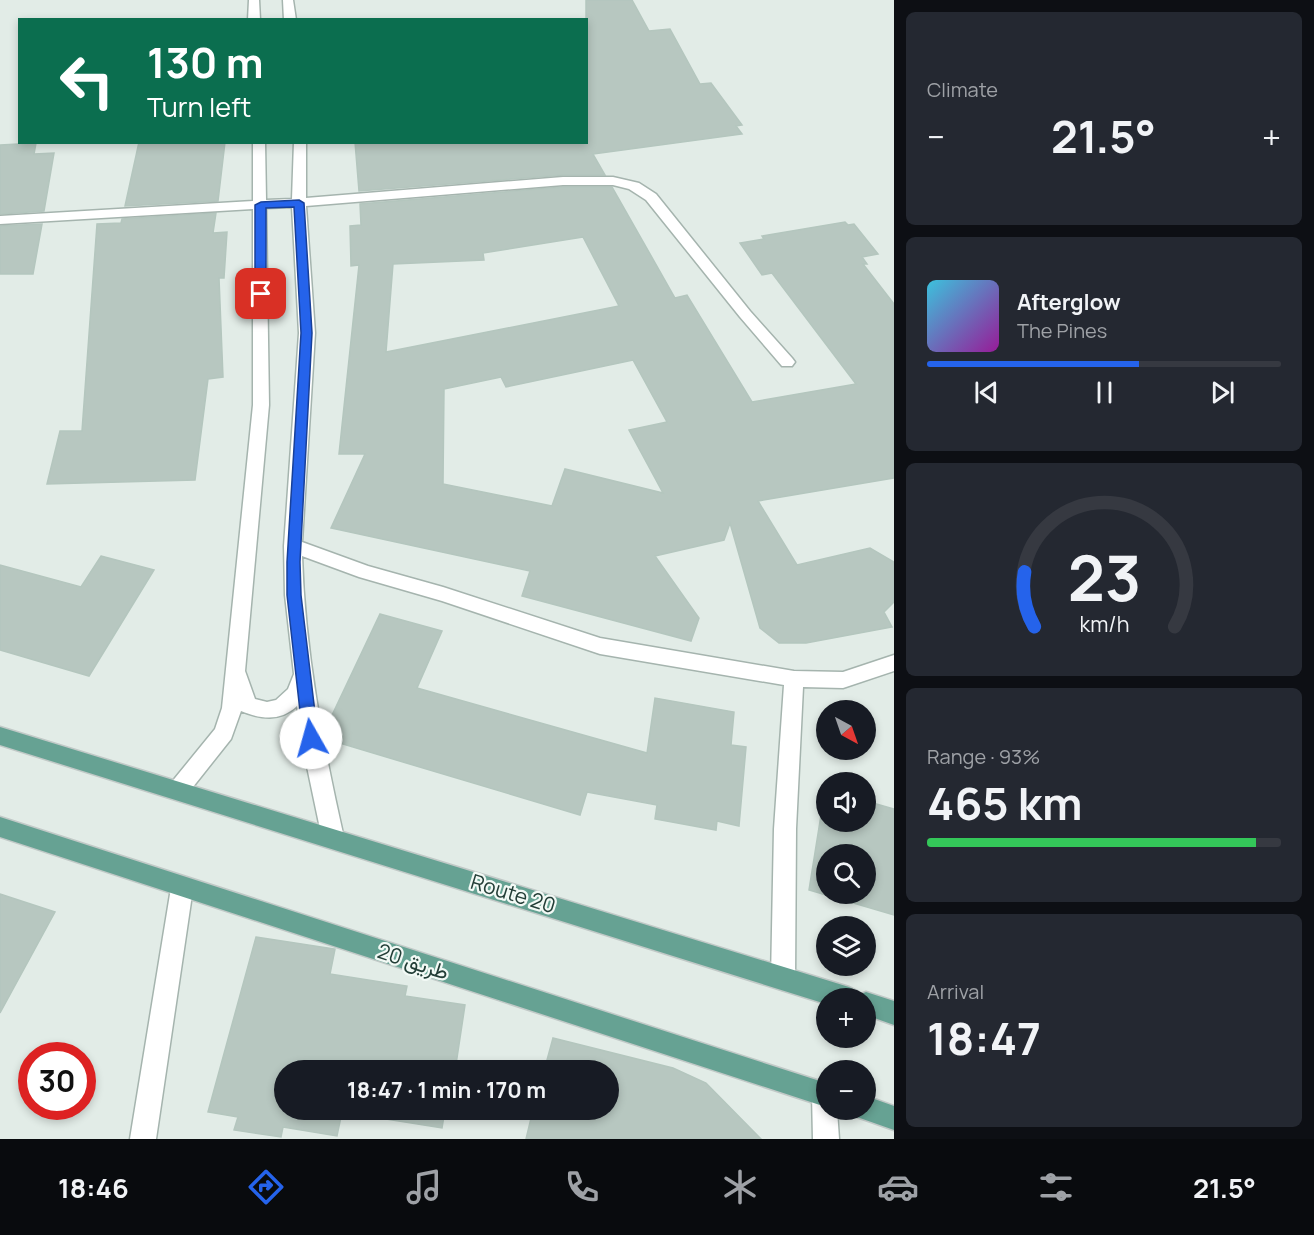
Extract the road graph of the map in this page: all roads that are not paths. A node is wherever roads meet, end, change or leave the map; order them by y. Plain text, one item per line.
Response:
1 (254, 0) edge
2 (288, 0) edge
3 (255, 18) edge
4 (290, 18) edge
5 (259, 144) edge
6 (300, 144) edge
7 (299, 203) junction
8 (261, 205) junction
9 (0, 220) edge
10 (788, 362) dead end
11 (293, 546) junction
12 (894, 663) edge
13 (236, 669) junction
14 (303, 670) junction
15 (794, 679) junction
16 (0, 736) edge
17 (178, 790) junction
18 (0, 827) edge
19 (333, 838) junction
20 (182, 888) junction
21 (783, 979) junction
22 (816, 989) edge
23 (876, 1007) edge
24 (894, 1013) edge
25 (816, 1092) edge
26 (876, 1112) edge
27 (894, 1118) edge
28 (825, 1120) edge
29 (143, 1139) edge
30 (825, 1139) edge

1 - 3 street
2 - 4 street
5 - 8 street
6 - 7 street
7 - 8 street
7 - 10 street
7 - 11 street
8 - 9 street
8 - 13 street
11 - 14 street
11 - 15 street
12 - 15 street
13 - 14 street
13 - 17 street
14 - 19 street
15 - 21 street
16 - 17 main road
17 - 19 main road, Route 20
18 - 20 main road, طريق 20
19 - 21 main road, Route 20
20 - 25 main road, طريق 20
20 - 29 street
21 - 22 main road, Route 20
23 - 24 main road
26 - 27 main road
28 - 30 street

